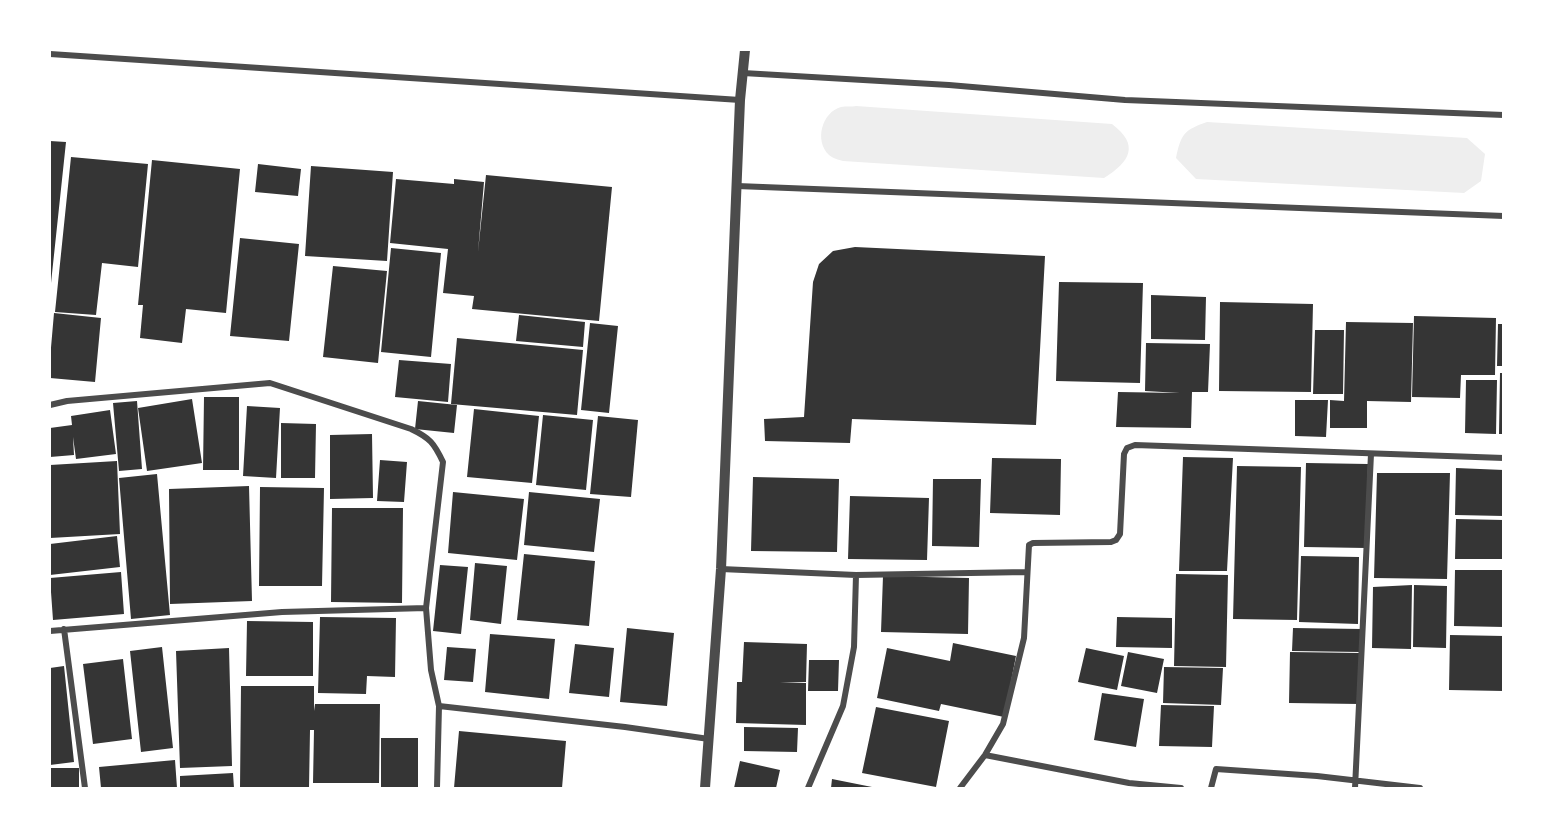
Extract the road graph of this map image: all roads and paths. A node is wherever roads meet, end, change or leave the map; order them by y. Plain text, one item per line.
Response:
1 (745, 50) edge
2 (50, 54) edge
3 (743, 72) junction
4 (740, 100) junction
5 (1503, 115) edge
6 (737, 186) junction
7 (1503, 216) edge
8 (50, 405) edge
9 (1371, 454) junction
10 (1503, 458) edge
11 (721, 569) junction
12 (1028, 572) junction
13 (856, 575) junction
14 (426, 608) junction
15 (64, 629) junction
16 (50, 631) edge
17 (439, 706) junction
18 (709, 739) junction
19 (985, 756) junction
20 (1355, 781) junction
21 (85, 789) edge
22 (437, 789) edge
23 (705, 789) edge
24 (808, 789) edge
25 (960, 789) edge
26 (1180, 789) edge
27 (1211, 789) edge
28 (1354, 789) edge
29 (1420, 789) edge

1 - 3 street
2 - 4 street
3 - 4 street
3 - 5 street
4 - 6 street
6 - 7 street
6 - 11 street
8 - 14 street
9 - 10 street
9 - 12 street
9 - 20 street
11 - 13 street
11 - 18 street
12 - 13 street
12 - 19 street
13 - 24 street
14 - 15 street
14 - 17 street
15 - 16 street
15 - 21 street
17 - 18 street
17 - 22 street
18 - 23 street
19 - 25 street
19 - 26 street
20 - 27 street
20 - 28 street
20 - 29 street

